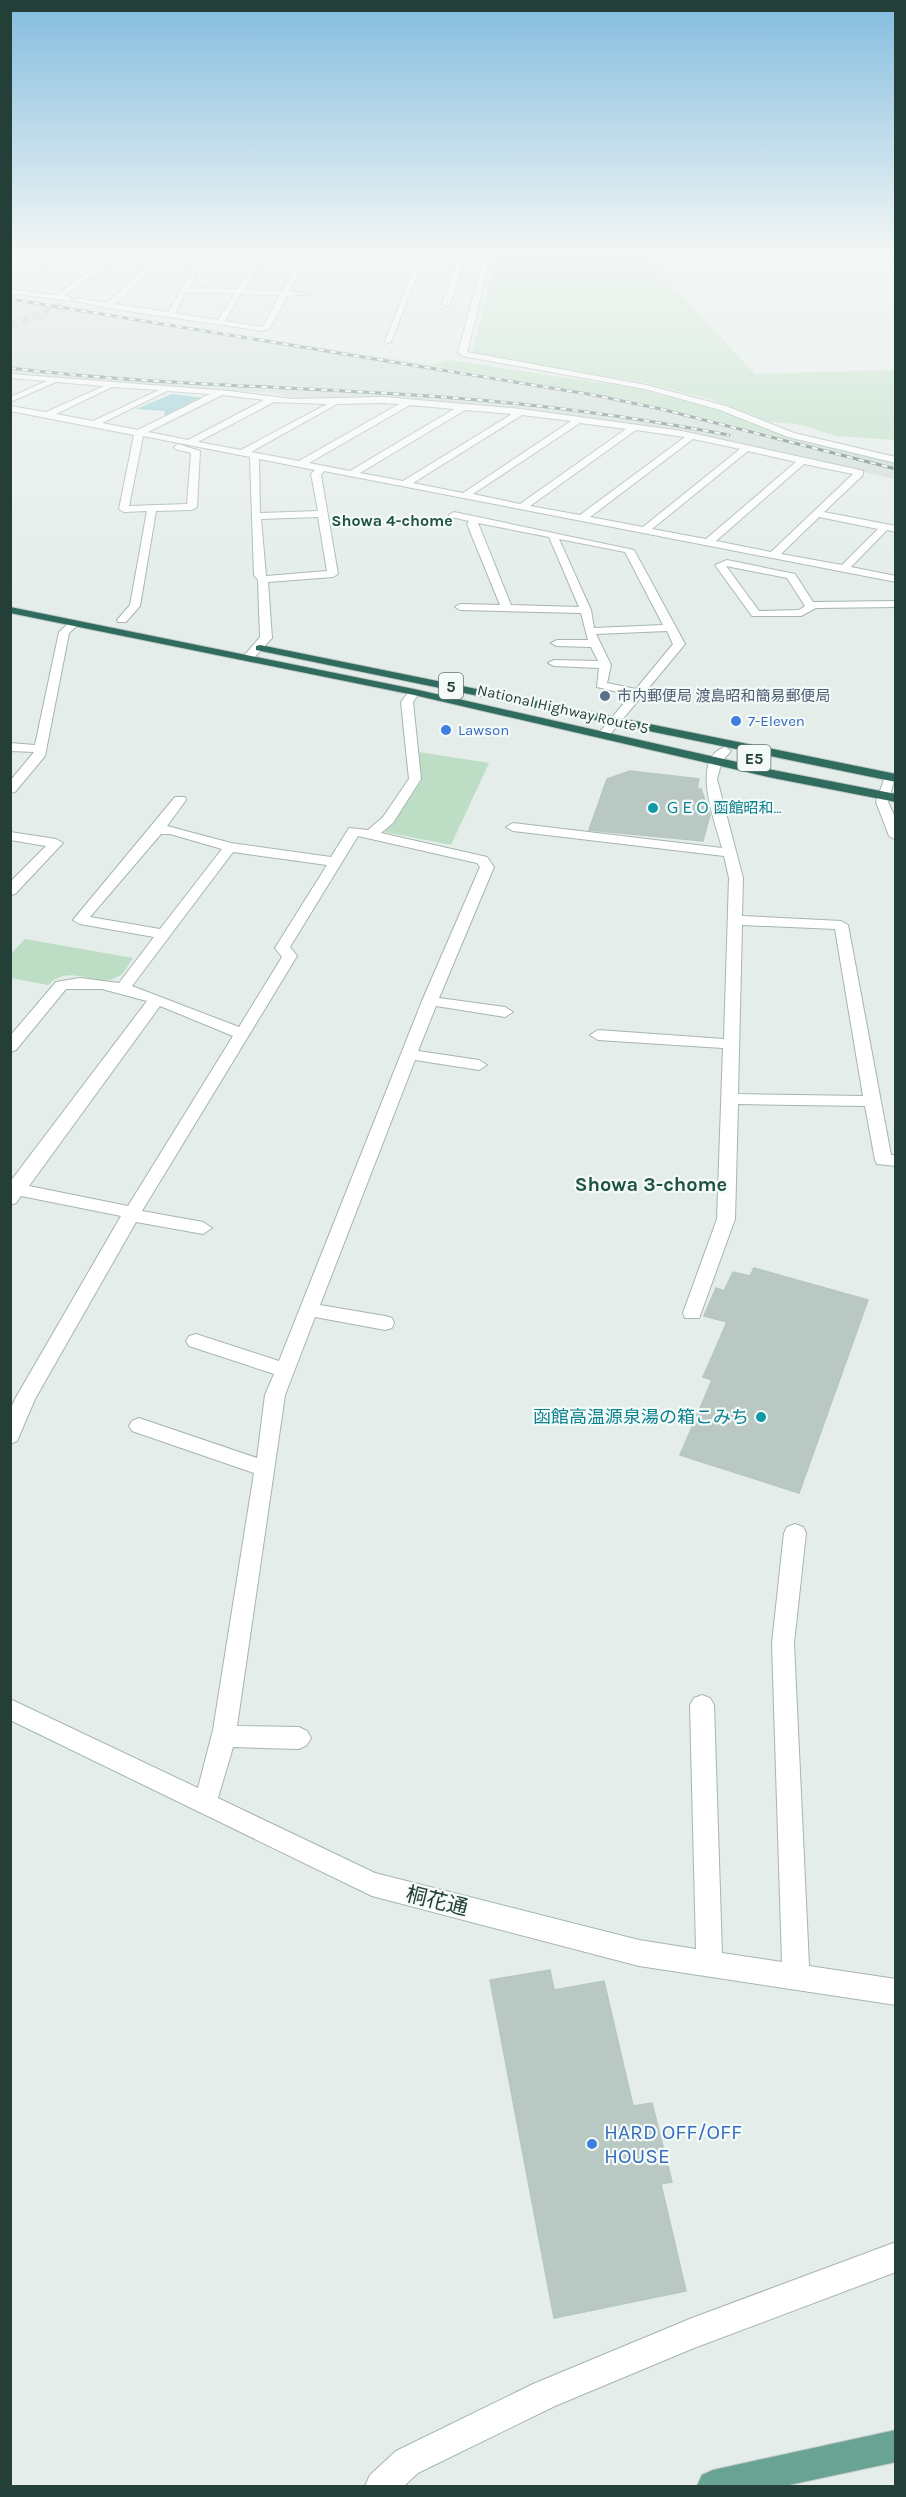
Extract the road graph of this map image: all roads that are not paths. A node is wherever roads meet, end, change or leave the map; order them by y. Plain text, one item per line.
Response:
1 (545, 369) edge
2 (10, 376) edge
3 (54, 381) junction
4 (110, 386) junction
5 (166, 390) junction
6 (220, 393) junction
7 (273, 399) junction
8 (10, 400) edge
9 (409, 402) junction
10 (334, 403) junction
11 (465, 406) junction
12 (10, 408) edge
13 (521, 412) junction
14 (47, 415) junction
15 (580, 419) junction
16 (94, 424) junction
17 (635, 427) junction
18 (138, 436) junction
19 (692, 436) junction
20 (195, 446) junction
21 (748, 447) junction
22 (242, 453) junction
23 (254, 459) junction
24 (803, 460) junction
25 (896, 460) edge
26 (300, 464) junction
27 (319, 471) junction
28 (351, 474) junction
29 (405, 484) junction
30 (464, 496) junction
31 (522, 507) junction
32 (152, 508) junction
33 (323, 514) junction
34 (817, 514) junction
35 (454, 515) dead end
36 (255, 516) junction
37 (582, 518) junction
38 (474, 519) junction
39 (890, 528) edge
40 (645, 531) junction
41 (554, 535) junction
42 (708, 543) junction
43 (774, 555) junction
44 (844, 569) junction
45 (263, 579) junction
46 (896, 579) edge
47 (10, 599) edge
48 (896, 603) edge
49 (809, 605) junction
50 (460, 607) dead end
51 (507, 609) junction
52 (10, 610) edge
53 (586, 610) junction
54 (122, 620) junction
55 (75, 623) junction
56 (671, 627) junction
57 (589, 632) junction
58 (557, 643) dead end
59 (594, 644) junction
60 (258, 647) junction
61 (248, 658) junction
62 (554, 663) dead end
63 (605, 665) junction
64 (414, 692) junction
65 (640, 693) junction
66 (615, 720) junction
67 (603, 735) junction
68 (10, 747) edge
69 (39, 749) junction
70 (720, 756) junction
71 (891, 787) edge
72 (10, 789) edge
73 (180, 800) dead end
74 (513, 827) dead end
75 (157, 830) junction
76 (372, 834) junction
77 (10, 836) edge
78 (896, 836) edge
79 (230, 847) junction
80 (731, 853) junction
81 (337, 861) junction
82 (10, 891) edge
83 (734, 920) junction
84 (164, 934) junction
85 (122, 989) junction
86 (156, 1000) junction
87 (429, 1002) junction
88 (505, 1012) dead end
89 (242, 1034) junction
90 (598, 1035) dead end
91 (733, 1044) junction
92 (10, 1047) edge
93 (410, 1055) junction
94 (479, 1065) dead end
95 (731, 1099) junction
96 (872, 1101) junction
97 (896, 1161) edge
98 (13, 1192) edge
99 (132, 1214) junction
100 (202, 1228) dead end
101 (308, 1309) junction
102 (692, 1313) dead end
103 (385, 1323) dead end
104 (196, 1341) dead end
105 (284, 1370) junction
106 (139, 1426) dead end
107 (10, 1436) edge
108 (266, 1469) junction
109 (795, 1533) dead end
110 (702, 1706) dead end
111 (10, 1709) edge
112 (223, 1736) junction
113 (299, 1738) dead end
114 (204, 1803) junction
115 (708, 1962) junction
116 (796, 1978) junction
117 (896, 1992) edge
118 (896, 2257) edge
119 (896, 2446) edge
120 (381, 2487) edge
121 (713, 2487) edge

1 - 25 street
2 - 3 street
3 - 4 street
3 - 8 street
4 - 5 street
4 - 14 street
5 - 6 street
5 - 16 street
6 - 7 street
6 - 18 street
7 - 10 street
7 - 20 street
9 - 10 street
9 - 11 street
9 - 26 street
10 - 22 street
11 - 13 street
11 - 28 street
12 - 14 street
13 - 15 street
13 - 29 street
14 - 16 street
15 - 17 street
15 - 30 street
16 - 18 street
17 - 19 street
17 - 31 street
18 - 20 street
18 - 32 street
19 - 21 street
19 - 37 street
20 - 22 street
20 - 32 street
21 - 24 street
21 - 40 street
22 - 23 street
23 - 26 street
23 - 27 street
23 - 36 street
24 - 34 street
24 - 42 street
26 - 27 street
27 - 28 street
27 - 33 street
28 - 29 street
29 - 30 street
30 - 31 street
31 - 37 street
32 - 54 street
33 - 36 street
33 - 45 street
34 - 39 street
34 - 43 street
35 - 38 street
36 - 45 street
37 - 40 street
38 - 41 street
38 - 51 street
39 - 44 street
40 - 42 street
41 - 53 street
41 - 56 street
42 - 43 street
43 - 44 street
44 - 46 street
45 - 60 street
47 - 54 highway, National Highway Route 5 / 5
48 - 49 street
49 - 49 street
50 - 51 street
51 - 53 street
52 - 55 highway, National Highway Route 5 / 5
53 - 57 street
54 - 60 highway, National Highway Route 5 / 5
55 - 61 highway, National Highway Route 5 / 5
55 - 69 street
56 - 57 street
56 - 65 street
57 - 59 street
58 - 59 street
59 - 63 street
60 - 61 street
60 - 66 highway, National Highway Route 5 / 5
61 - 64 highway, National Highway Route 5 / 5
62 - 63 street
63 - 65 street
64 - 67 highway, National Highway Route 5 / 5
64 - 76 street
65 - 66 street
66 - 67 street
66 - 70 highway, E5
66 - 71 highway, National Highway Route 5 / 5
67 - 70 highway, National Highway Route 5 / 5
68 - 69 street
69 - 72 street
70 - 71 highway, National Highway Route 5 / 5
70 - 80 street
71 - 78 street
73 - 75 street
74 - 80 street
75 - 79 street
75 - 84 street
76 - 81 street
76 - 87 street
77 - 82 street
79 - 81 street
79 - 84 street
80 - 83 street
81 - 89 street
83 - 91 street
83 - 96 street
84 - 85 street
85 - 86 street
85 - 92 street
86 - 89 street
86 - 98 street
87 - 88 street
87 - 93 street
89 - 99 street
90 - 91 street
91 - 95 street
93 - 94 street
93 - 101 street
95 - 96 street
95 - 102 street
96 - 97 street
98 - 99 street
99 - 100 street
99 - 107 street
101 - 103 street
101 - 105 street
104 - 105 street
105 - 108 street
106 - 108 street
108 - 112 street
109 - 116 street
110 - 115 street
111 - 114 street, 桐花通
112 - 113 street
112 - 114 street
114 - 115 street, 桐花通
115 - 116 street, 桐花通
116 - 117 street, 桐花通
118 - 120 street
119 - 121 main road

